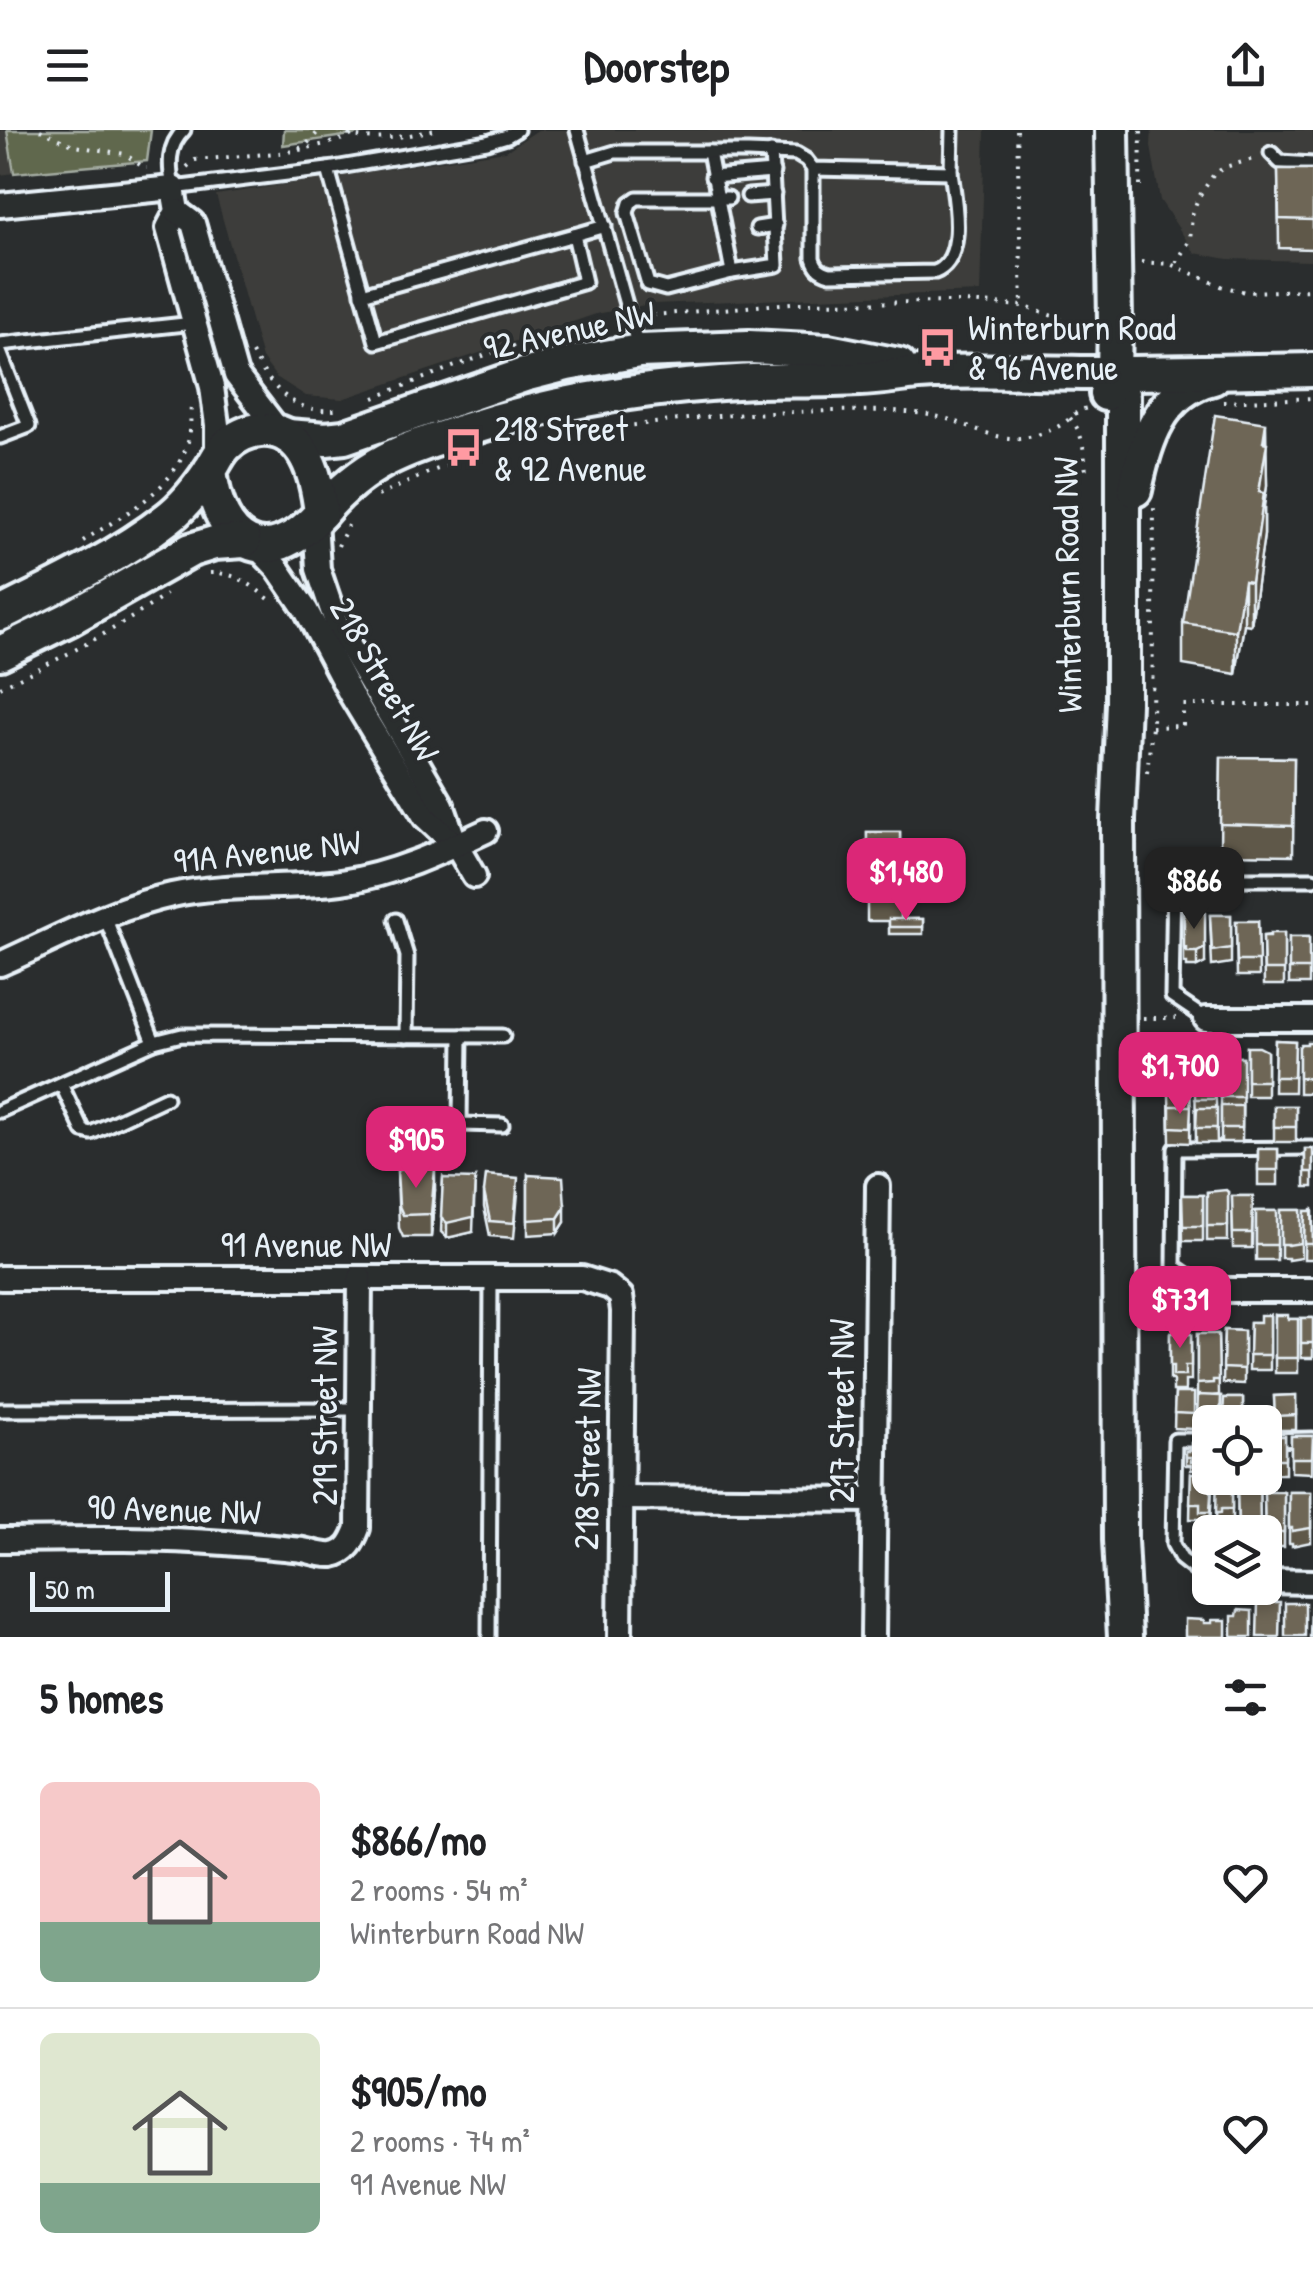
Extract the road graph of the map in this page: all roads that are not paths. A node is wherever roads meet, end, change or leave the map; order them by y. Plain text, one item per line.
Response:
1 (184, 130) edge
2 (516, 130) edge
3 (577, 130) edge
4 (952, 130) edge
5 (1112, 130) edge
6 (709, 152) junction
7 (772, 152) junction
8 (1271, 153) road end
9 (585, 160) junction
10 (1313, 164) edge
11 (328, 169) junction
12 (813, 169) junction
13 (772, 172) junction
14 (952, 172) junction
15 (712, 177) junction
16 (774, 194) junction
17 (748, 196) dead end
18 (723, 198) junction
19 (175, 200) junction
20 (0, 206) edge
21 (776, 225) junction
22 (605, 226) junction
23 (757, 228) dead end
24 (574, 235) junction
25 (732, 272) junction
26 (362, 294) junction
27 (194, 322) junction
28 (0, 344) edge
29 (639, 351) junction
30 (0, 352) edge
31 (1313, 370) edge
32 (933, 372) junction
33 (1237, 372) junction
34 (1114, 373) junction
35 (4, 375) edge
36 (283, 433) junction
37 (0, 437) edge
38 (214, 463) junction
39 (329, 517) junction
40 (250, 543) junction
41 (1122, 576) junction
42 (0, 614) edge
43 (0, 653) edge
44 (1118, 797) junction
45 (486, 831) dead end
46 (456, 845) junction
47 (474, 876) dead end
48 (1313, 879) edge
49 (104, 917) junction
50 (396, 920) dead end
51 (0, 964) edge
52 (1206, 1019) joint
53 (1313, 1019) edge
54 (406, 1036) junction
55 (461, 1036) junction
56 (503, 1036) dead end
57 (154, 1042) junction
58 (60, 1084) junction
59 (166, 1098) dead end
60 (0, 1110) edge
61 (502, 1124) dead end
62 (1313, 1148) edge
63 (878, 1186) dead end
64 (0, 1278) edge
65 (360, 1278) junction
66 (491, 1279) junction
67 (610, 1286) joint
68 (1209, 1290) joint
69 (1313, 1290) edge
70 (359, 1409) junction
71 (0, 1410) edge
72 (1192, 1440) edge
73 (1282, 1440) edge
74 (1313, 1440) edge
75 (621, 1498) junction
76 (875, 1500) junction
77 (0, 1540) edge
78 (1120, 1540) junction
79 (345, 1551) joint
80 (1192, 1568) edge
81 (1282, 1581) edge
82 (1313, 1582) edge
83 (489, 1637) edge
84 (620, 1637) edge
85 (873, 1637) edge
86 (1110, 1637) edge
87 (1125, 1637) edge

1 - 19 lane
2 - 11 lane
3 - 9 lane
4 - 14 lane
5 - 34 main road, Winterburn Road NW
6 - 7 lane
6 - 9 lane
6 - 15 lane
7 - 12 lane
7 - 13 lane
8 - 10 lane
9 - 22 lane
11 - 19 lane
11 - 26 lane
12 - 14 lane
12 - 14 lane
13 - 15 lane
13 - 16 lane
15 - 18 lane
16 - 17 lane
16 - 21 lane
18 - 25 lane
18 - 25 lane
19 - 20 street
19 - 27 street
19 - 36 street
21 - 23 lane
21 - 25 lane
22 - 24 lane
22 - 29 lane
24 - 26 lane
24 - 26 lane
27 - 28 lane
27 - 38 street
29 - 32 main road, 92 Avenue NW
29 - 36 main road, 92 Avenue NW
30 - 35 lane
31 - 33 main road
32 - 34 main road, 92 Avenue NW
32 - 39 main road, 92 Avenue NW
33 - 34 main road, 92 Avenue NW
33 - 41 main road
34 - 41 main road, Winterburn Road NW
34 - 44 main road, Winterburn Road NW
35 - 37 lane
36 - 38 main road, 92 Avenue NW
36 - 39 main road
38 - 40 main road
38 - 42 main road, 92 Avenue NW
39 - 40 main road, 92 Avenue NW
39 - 46 street, 218 Street NW
40 - 43 main road, 92 Avenue NW
40 - 46 street, 218 Street NW
41 - 44 main road, Winterburn Road NW
44 - 78 main road, Winterburn Road NW
45 - 46 street, 91A Avenue NW
46 - 47 street, 218 Street NW
46 - 49 street, 91A Avenue NW
48 - 52 lane
49 - 51 street, 91A Avenue NW
49 - 57 lane
50 - 54 lane
52 - 53 street
54 - 55 lane
54 - 57 lane
55 - 56 lane
55 - 61 lane
57 - 58 lane
58 - 59 lane
58 - 60 lane
62 - 68 lane
63 - 76 street, 217 Street NW
64 - 65 street, 91 Avenue NW
65 - 66 street, 91 Avenue NW
65 - 70 street, 219 Street NW
66 - 67 street, 91 Avenue NW
66 - 83 lane
67 - 75 street, 218 Street NW
68 - 69 street
70 - 71 lane
70 - 79 street, 219 Street NW
72 - 80 lane
73 - 74 lane
75 - 76 street
75 - 84 street, 218 Street NW
76 - 85 street, 217 Street NW
77 - 79 street, 90 Avenue NW
78 - 86 main road, Winterburn Road NW
78 - 87 main road, Winterburn Road NW
81 - 82 street

